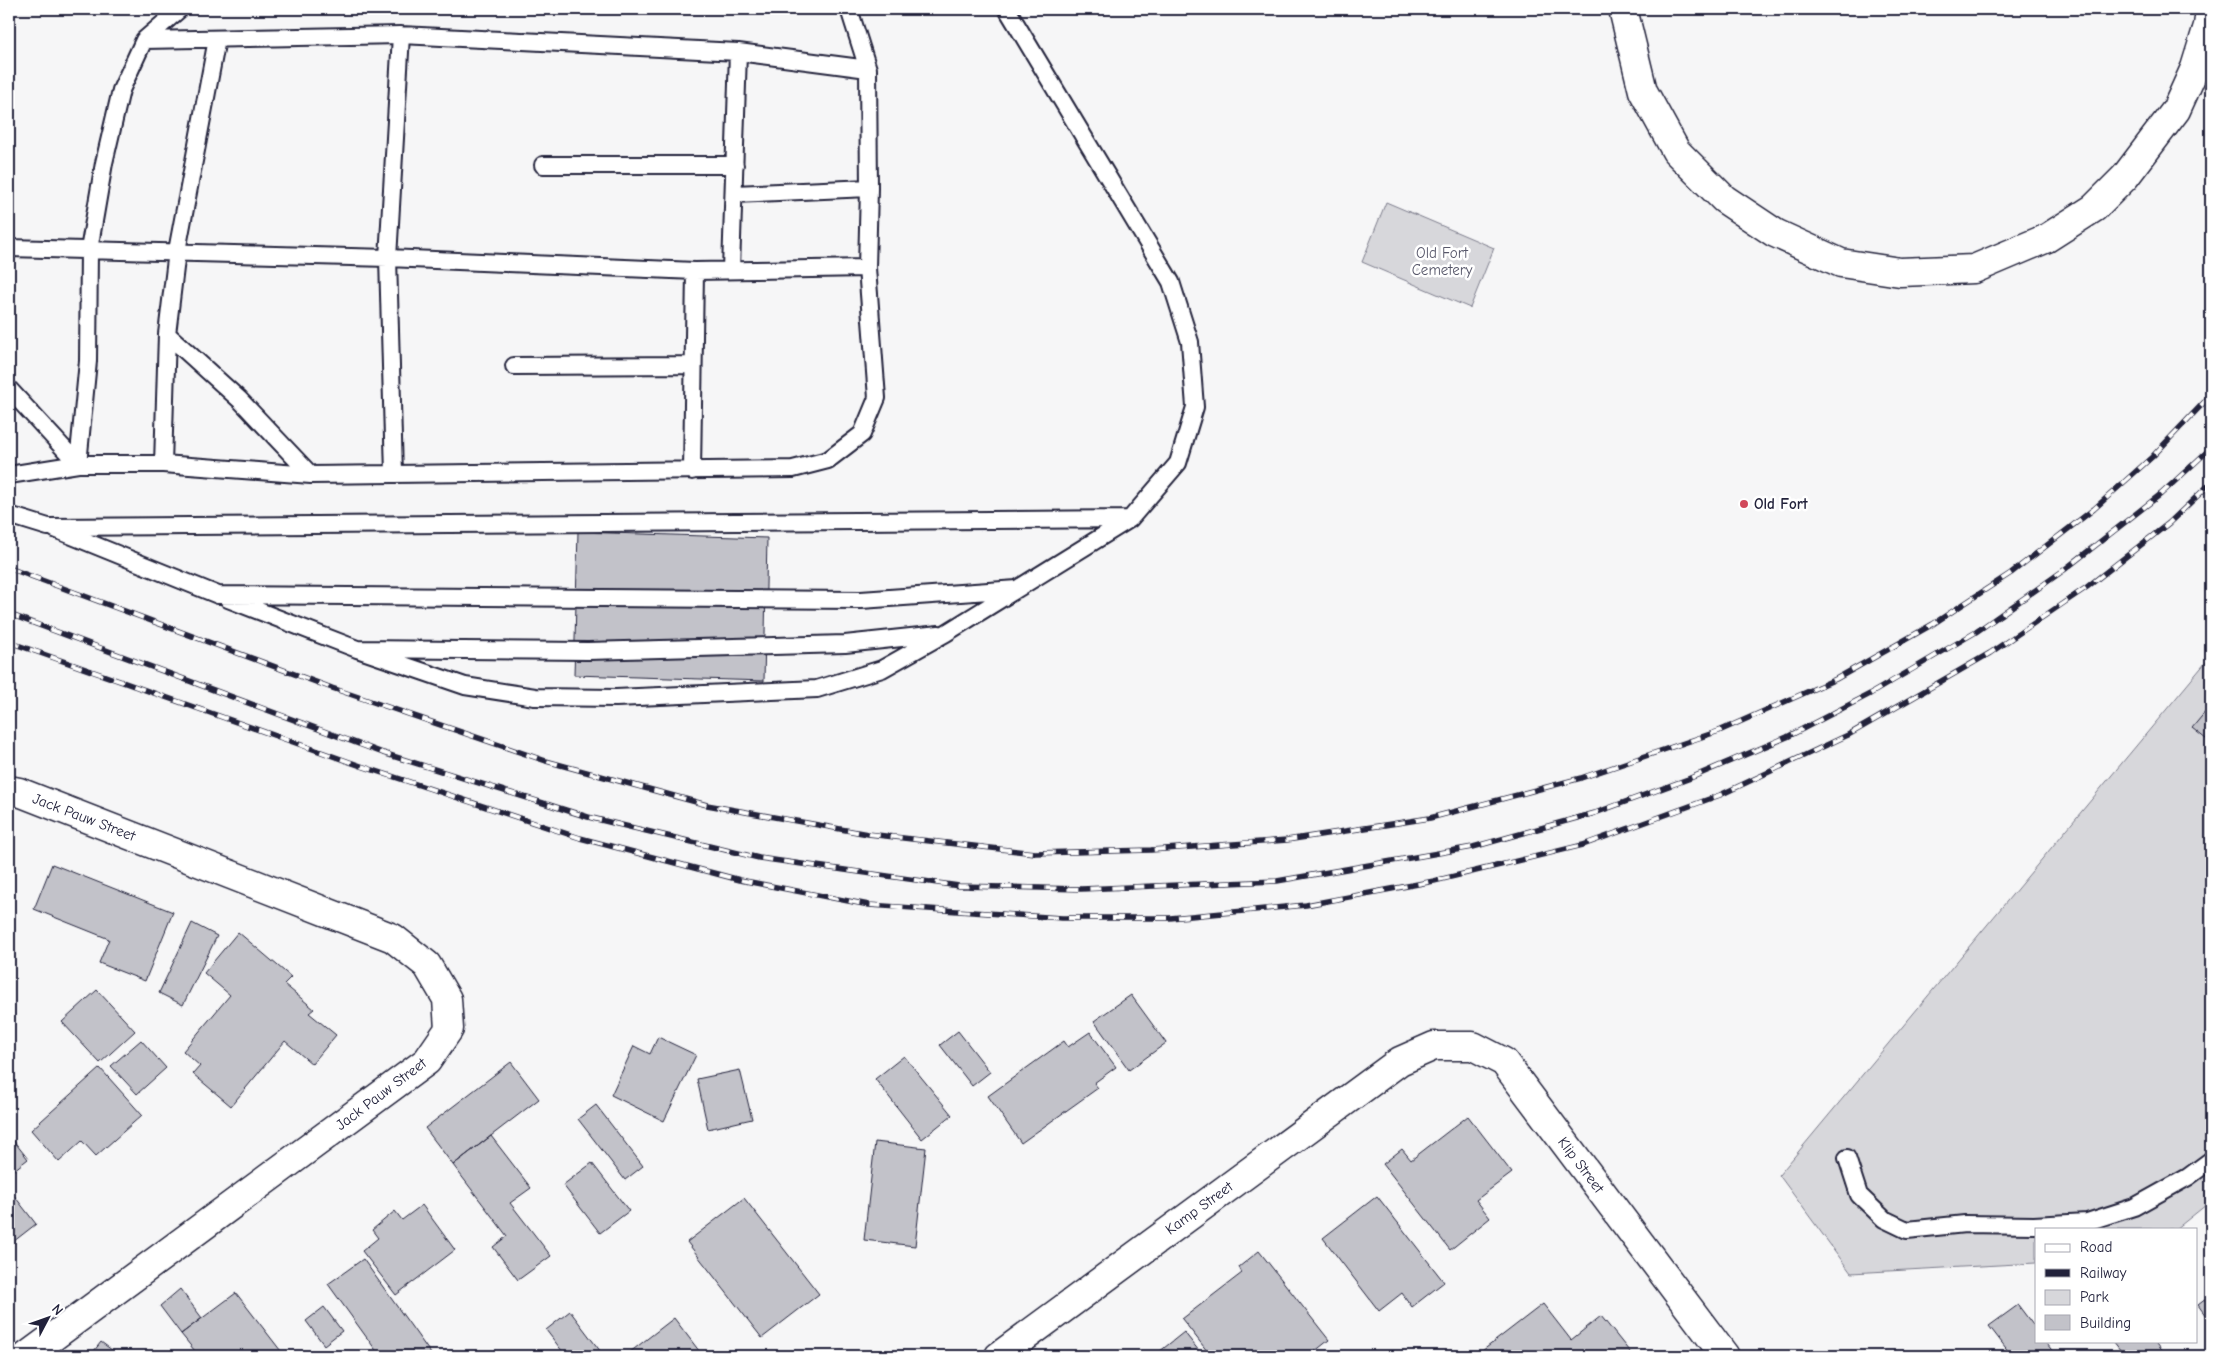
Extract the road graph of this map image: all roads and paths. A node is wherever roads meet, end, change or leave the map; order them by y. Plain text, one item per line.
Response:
1 (180, 9) edge
2 (849, 9) edge
3 (1007, 9) edge
4 (1623, 9) edge
5 (2210, 9) edge
6 (401, 35) junction
7 (217, 39) junction
8 (144, 40) junction
9 (738, 52) junction
10 (868, 69) junction
11 (543, 165) dead end
12 (735, 165) junction
13 (869, 188) junction
14 (734, 194) junction
15 (9, 248) edge
16 (89, 250) junction
17 (177, 251) junction
18 (388, 258) junction
19 (867, 268) junction
20 (731, 270) junction
21 (695, 271) junction
22 (168, 334) junction
23 (693, 365) junction
24 (514, 366) dead end
25 (9, 389) edge
26 (78, 464) junction
27 (163, 464) junction
28 (692, 471) junction
29 (394, 474) junction
30 (9, 475) edge
31 (311, 475) junction
32 (9, 514) edge
33 (1130, 519) junction
34 (48, 526) junction
35 (1017, 589) junction
36 (218, 595) junction
37 (946, 633) junction
38 (357, 649) junction
39 (9, 790) edge
40 (1400, 1061) joint
41 (1847, 1158) dead end
42 (2211, 1160) edge
43 (27, 1356) edge
44 (999, 1356) edge
45 (1725, 1356) edge

1 - 8 lane
2 - 10 lane
3 - 33 lane
4 - 5 main road
6 - 7 lane
6 - 9 lane
6 - 18 lane
7 - 8 lane
7 - 17 lane
8 - 16 lane
9 - 10 lane
9 - 12 lane
10 - 13 lane
11 - 12 lane
12 - 14 lane
13 - 14 lane
13 - 19 lane
14 - 20 lane
15 - 16 lane
16 - 17 lane
16 - 26 lane
17 - 18 lane
17 - 22 lane
18 - 21 lane
18 - 29 lane
19 - 20 lane
19 - 28 lane
20 - 21 lane
21 - 23 lane
22 - 27 lane
22 - 31 lane
23 - 24 lane
23 - 28 lane
25 - 26 lane
26 - 27 lane
26 - 30 lane
27 - 31 lane
28 - 29 lane
29 - 31 lane
32 - 34 lane
33 - 34 lane
33 - 35 lane
34 - 36 lane
35 - 36 lane
35 - 37 lane
36 - 38 lane
37 - 38 lane
37 - 38 lane
39 - 43 main road, Jack Pauw Street
40 - 44 main road, Kamp Street
40 - 45 main road, Klip Street
41 - 42 lane

